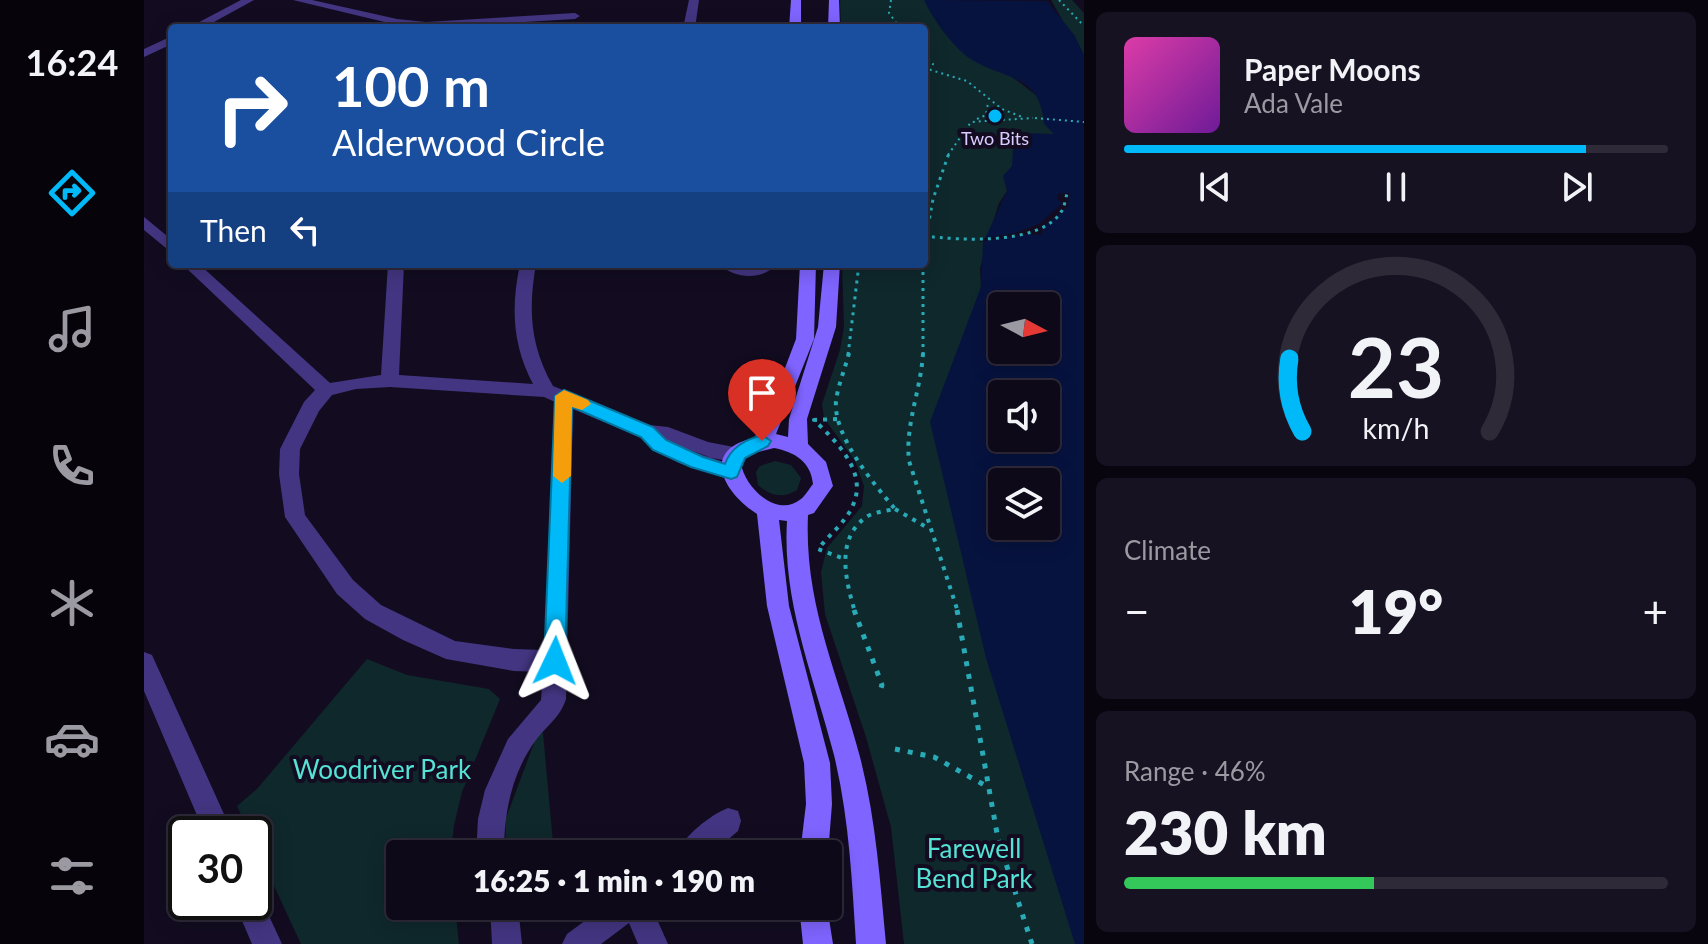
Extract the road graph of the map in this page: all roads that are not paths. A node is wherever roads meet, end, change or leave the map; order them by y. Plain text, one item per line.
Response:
1 (249, 0) edge
2 (298, 0) edge
3 (572, 0) edge
4 (694, 0) edge
5 (796, 0) edge
6 (834, 0) edge
7 (575, 22) edge
8 (202, 24) edge
9 (690, 24) edge
10 (795, 24) edge
11 (834, 24) edge
12 (168, 42) edge
13 (144, 54) edge
14 (144, 222) edge
15 (168, 244) edge
16 (194, 268) edge
17 (396, 268) edge
18 (527, 268) edge
19 (739, 268) edge
20 (764, 268) edge
21 (808, 268) edge
22 (832, 268) edge
23 (390, 381) junction
24 (326, 390) junction
25 (555, 393) junction
26 (762, 441) junction
27 (798, 447) junction
28 (734, 463) junction
29 (767, 510) junction
30 (798, 510) junction
31 (555, 661) junction
32 (144, 663) edge
33 (211, 816) edge
34 (728, 821) dead end
35 (490, 840) edge
36 (706, 840) edge
37 (815, 840) edge
38 (256, 920) edge
39 (505, 920) edge
40 (610, 920) edge
41 (643, 920) edge
42 (815, 920) edge
43 (267, 944) edge
44 (507, 944) edge
45 (577, 944) edge
46 (653, 944) edge
47 (818, 944) edge
48 (871, 944) edge

1 - 8 street
2 - 7 street
3 - 7 street
4 - 9 street
5 - 10 main road
6 - 11 main road
12 - 13 street
14 - 15 street
16 - 24 street
17 - 23 street
18 - 25 street
19 - 20 street
21 - 26 main road
22 - 27 main road
23 - 24 street
23 - 25 street
24 - 31 street
25 - 28 street
25 - 31 street
26 - 27 main road
26 - 28 main road
27 - 30 main road
28 - 29 main road
29 - 30 main road
29 - 37 main road
30 - 48 main road
31 - 35 street
32 - 33 street
34 - 36 street
38 - 43 street
39 - 44 street
40 - 45 street
41 - 46 street
42 - 47 main road

